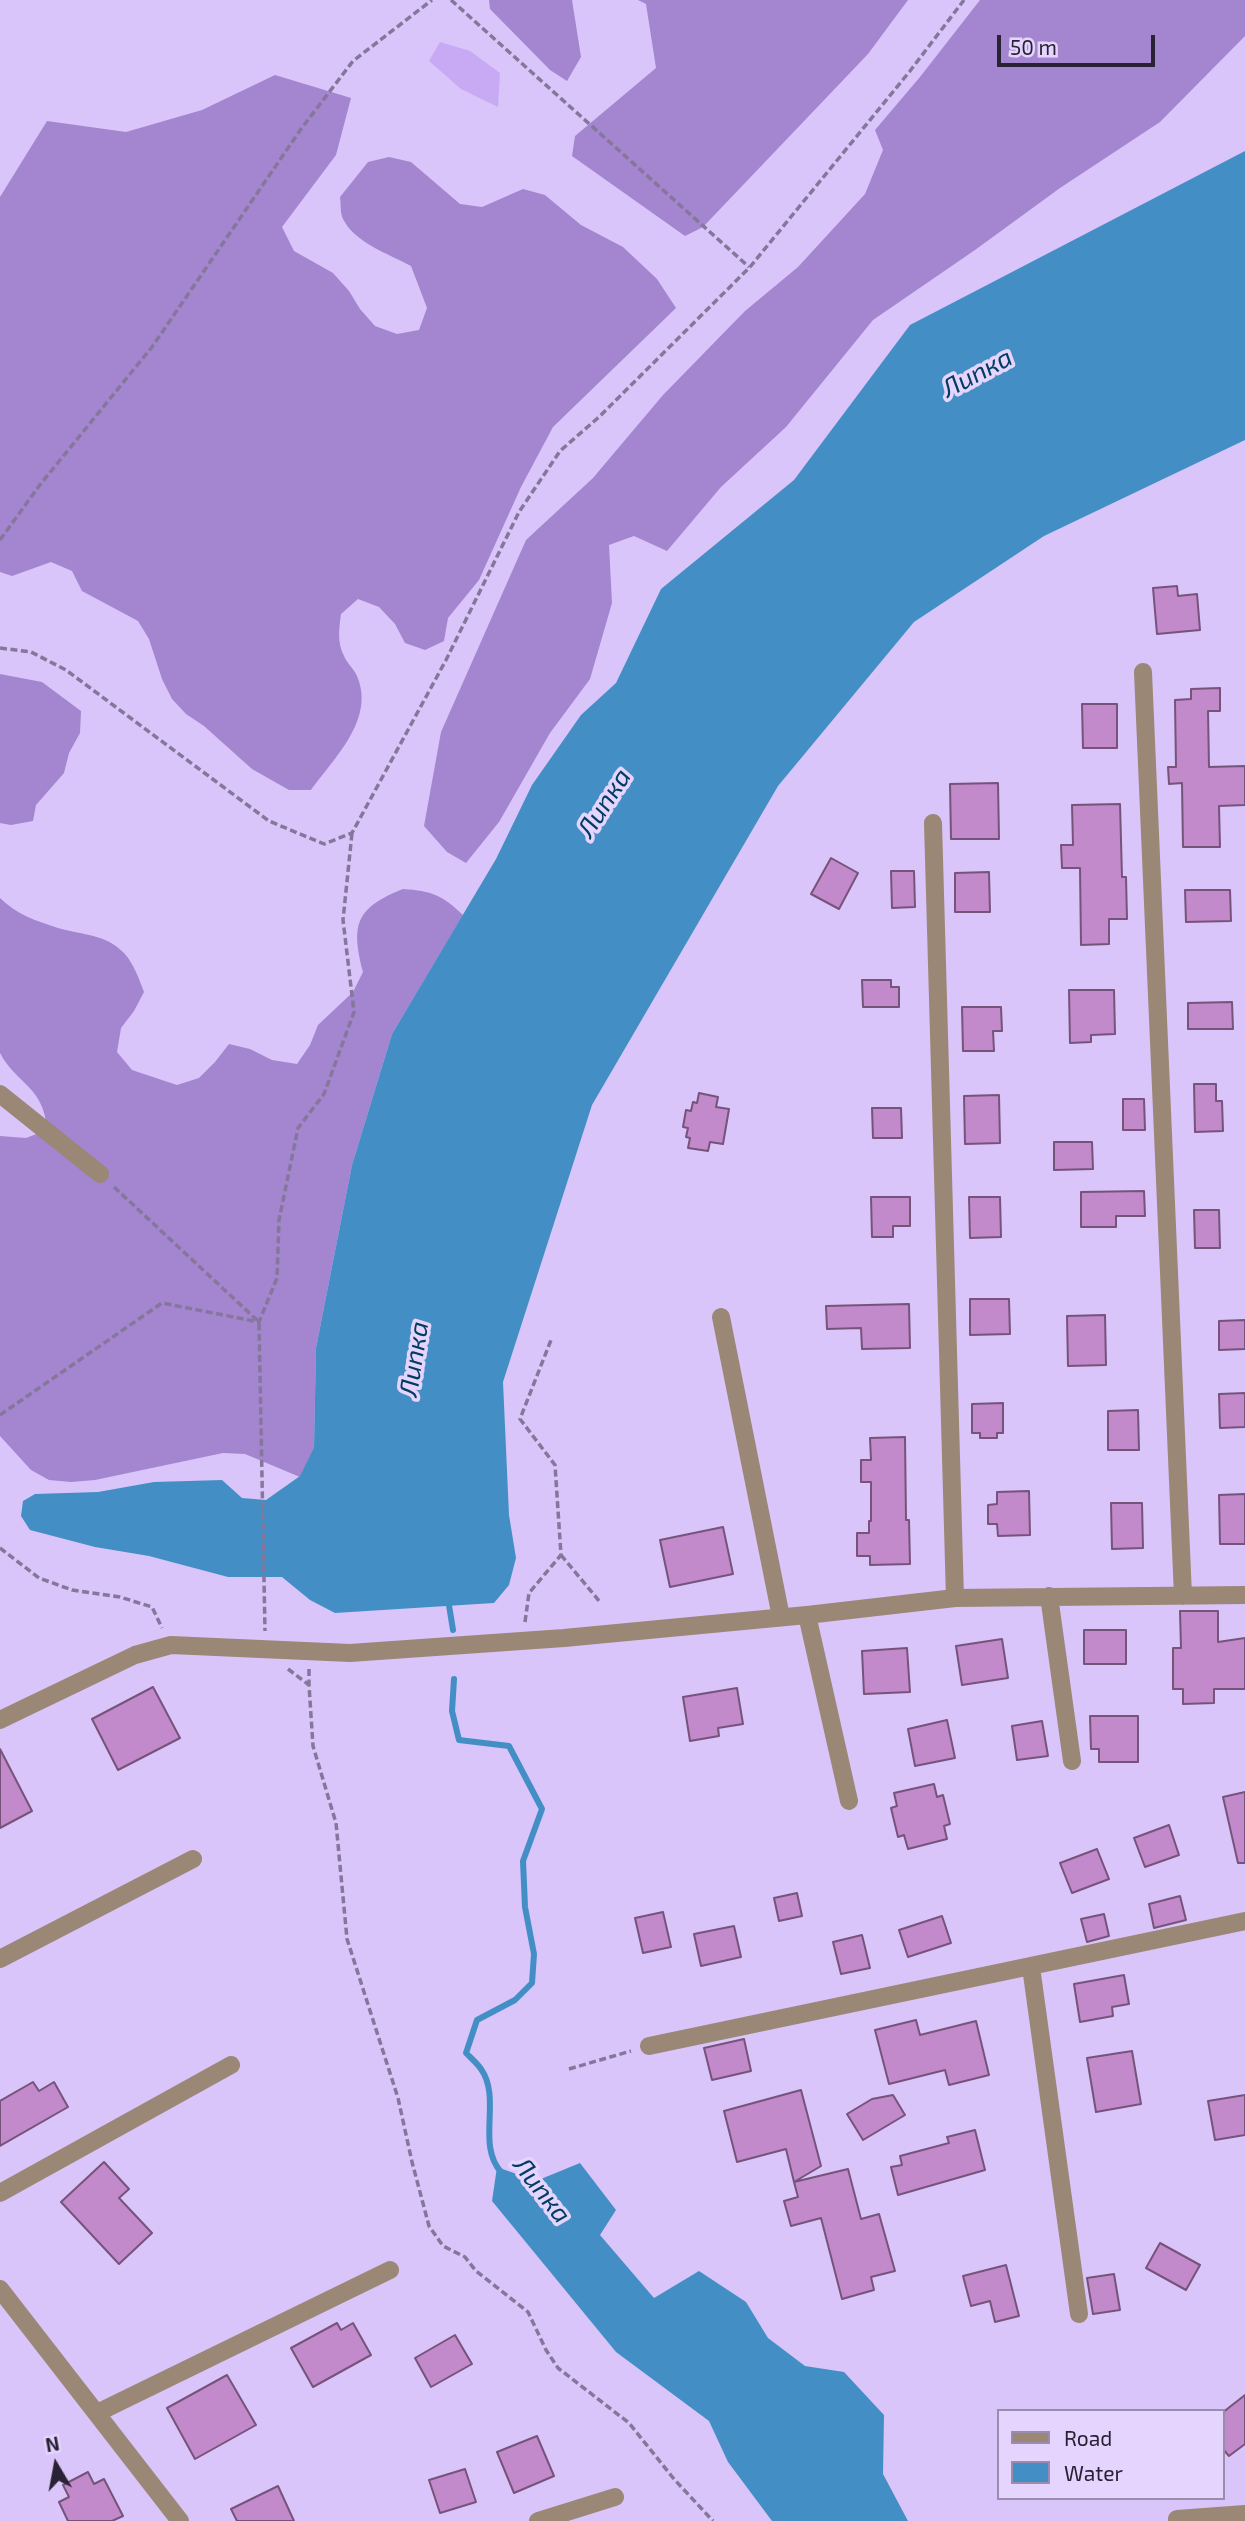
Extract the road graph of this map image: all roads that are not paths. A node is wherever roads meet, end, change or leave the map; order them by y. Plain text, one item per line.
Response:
1 (1143, 672) dead end
2 (933, 823) dead end
3 (0, 1094) edge
4 (100, 1174) road end
5 (721, 1317) dead end
6 (1245, 1595) edge
7 (1049, 1596) junction
8 (1183, 1596) junction
9 (955, 1598) junction
10 (807, 1615) junction
11 (781, 1618) junction
12 (0, 1720) edge
13 (1072, 1761) dead end
14 (849, 1801) dead end
15 (193, 1859) dead end
16 (1245, 1921) edge
17 (0, 1959) edge
18 (1031, 1967) junction
19 (649, 2046) road end
20 (231, 2065) dead end
21 (0, 2193) edge
22 (390, 2270) dead end
23 (0, 2289) edge
24 (1079, 2314) dead end
25 (97, 2413) junction
26 (615, 2497) dead end
27 (1245, 2514) edge
28 (1177, 2519) dead end
29 (180, 2521) edge
30 (538, 2521) edge

1 - 8 street
2 - 9 street
3 - 4 street
5 - 11 street
6 - 8 street
7 - 8 street
7 - 9 street
7 - 13 street
9 - 10 street
10 - 11 street
10 - 14 street
11 - 12 street
15 - 17 street
16 - 18 street
18 - 19 street
18 - 24 street
20 - 21 street
22 - 25 street
23 - 25 street
25 - 29 street
26 - 30 street
27 - 28 street

